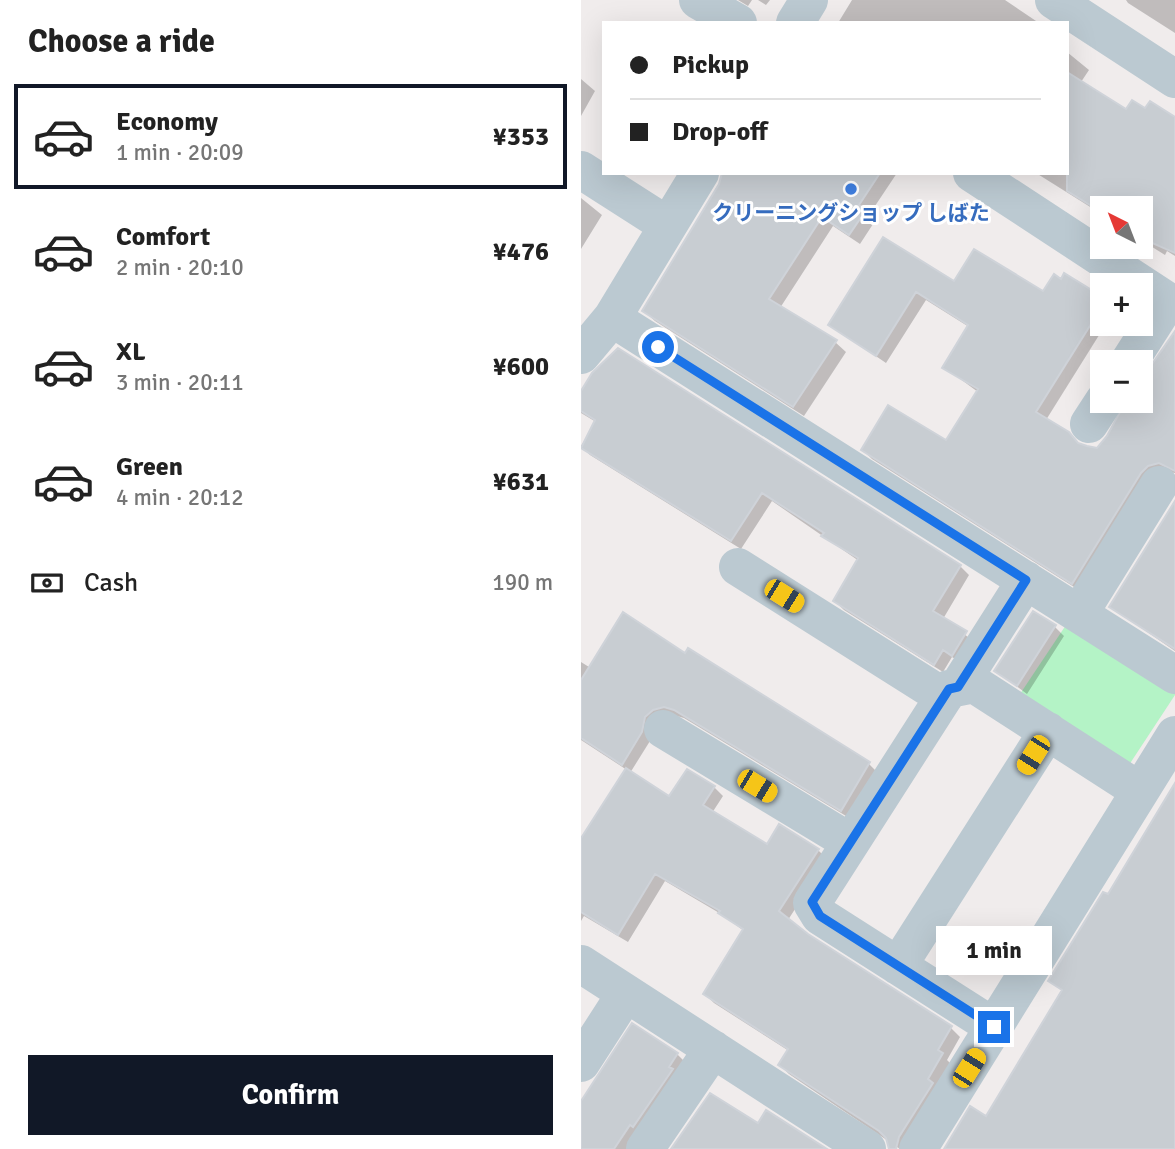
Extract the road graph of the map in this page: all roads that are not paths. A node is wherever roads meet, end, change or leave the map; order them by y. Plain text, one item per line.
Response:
1 (698, 0) edge
2 (809, 0) edge
3 (1054, 0) edge
4 (735, 21) edge
5 (796, 21) edge
6 (1175, 79) edge
7 (581, 170) edge
8 (699, 175) edge
9 (975, 175) edge
10 (667, 225) junction
11 (1172, 304) edge
12 (612, 318) junction
13 (1138, 350) edge
14 (581, 355) edge
15 (1159, 485) dead end
16 (738, 567) dead end
17 (1026, 580) junction
18 (1079, 614) junction
19 (1175, 675) edge
20 (951, 692) junction
21 (663, 729) dead end
22 (1048, 731) junction
23 (1175, 735) edge
24 (1140, 791) junction
25 (850, 842) junction
26 (581, 964) edge
27 (898, 966) junction
28 (626, 993) junction
29 (994, 1027) junction
30 (713, 1048) junction
31 (581, 1063) edge
32 (645, 1149) edge
33 (867, 1149) edge
34 (918, 1149) edge

1 - 4 street
2 - 5 street
3 - 6 street
7 - 10 street
8 - 10 street
9 - 11 street
10 - 12 street
11 - 13 street
12 - 14 street
12 - 17 street
15 - 18 street
16 - 20 street
17 - 18 street
17 - 20 street
18 - 19 street
20 - 22 street
20 - 25 street
21 - 25 street
22 - 24 street
22 - 27 street
23 - 24 street
24 - 29 street
25 - 27 street
26 - 28 street
27 - 29 street
28 - 30 street
28 - 31 street
29 - 34 street
30 - 32 street
30 - 33 street

